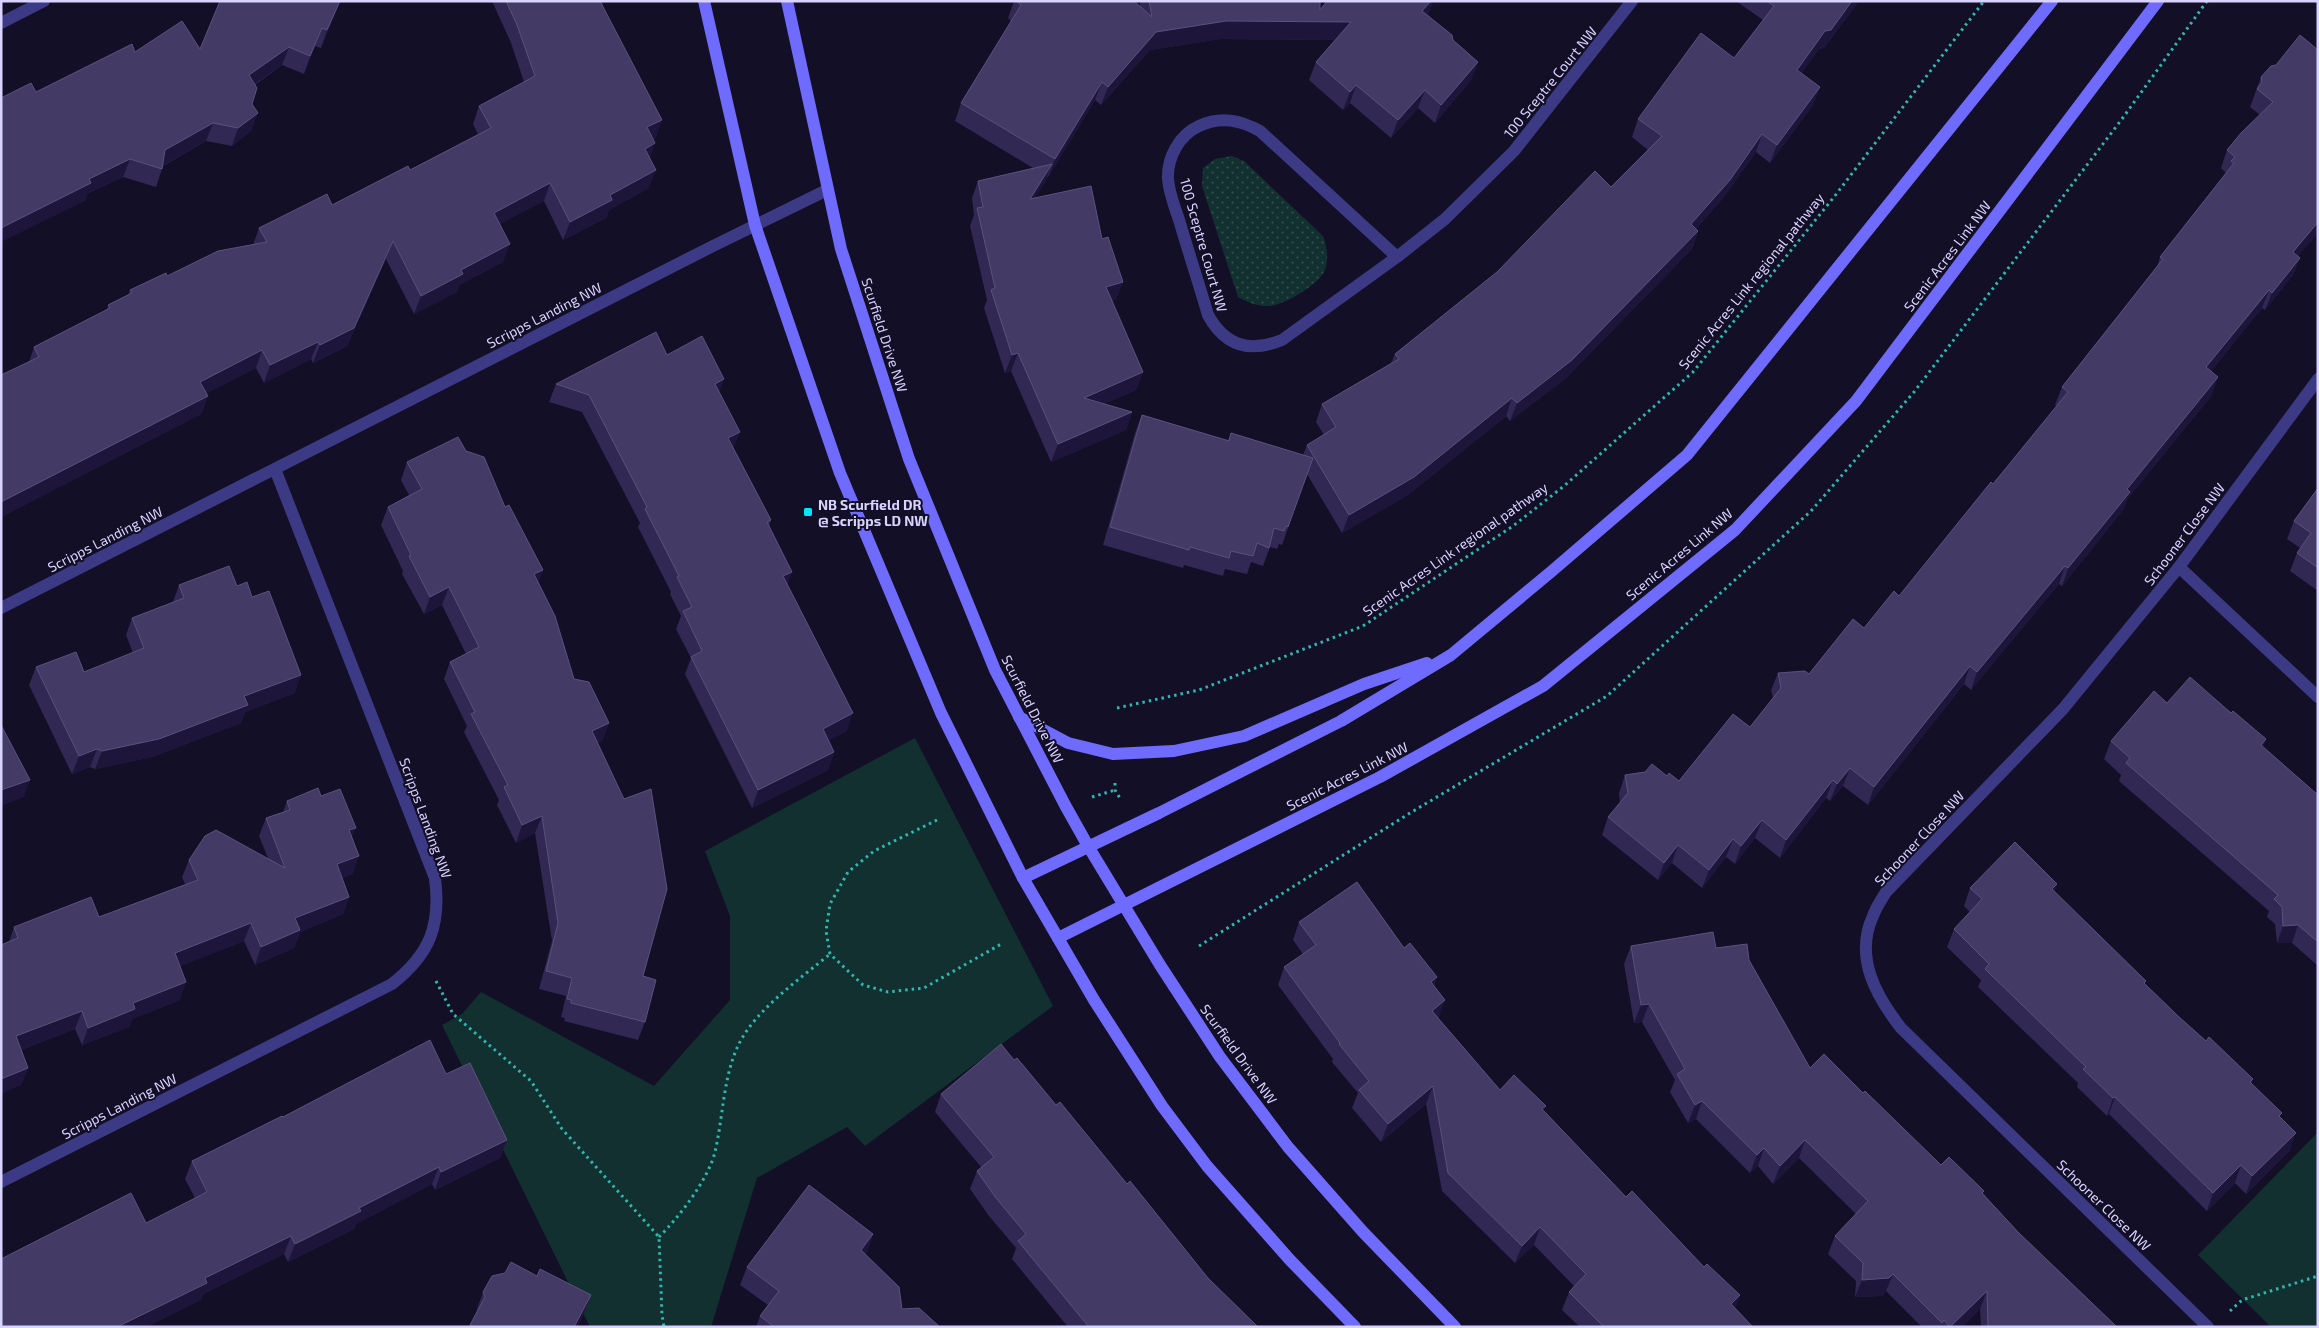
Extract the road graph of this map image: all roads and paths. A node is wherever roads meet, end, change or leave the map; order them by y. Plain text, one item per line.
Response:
1 (44, 1) edge
2 (704, 1) edge
3 (787, 1) edge
4 (1632, 1) edge
5 (1984, 1) edge
6 (2052, 1) edge
7 (2158, 1) edge
8 (1, 23) edge
9 (827, 190) junction
10 (755, 225) junction
11 (1397, 257) junction
12 (2318, 379) edge
13 (275, 469) junction
14 (2179, 567) junction
15 (1, 608) edge
16 (1451, 656) junction
17 (2318, 697) edge
18 (1117, 708) dead end
19 (1019, 717) junction
20 (1115, 790) dead end
21 (1086, 798) dead end
22 (937, 820) dead end
23 (1088, 846) junction
24 (1024, 878) junction
25 (1122, 905) junction
26 (1058, 938) junction
27 (1003, 943) dead end
28 (423, 954) junction
29 (830, 954) junction
30 (1, 1182) edge
31 (659, 1237) junction
32 (2318, 1276) edge
33 (2228, 1313) dead end
34 (664, 1327) edge
35 (1355, 1327) edge
36 (1455, 1327) edge
37 (2208, 1327) edge

1 - 8 street
2 - 10 street
3 - 9 street, Scurfield Drive NW
4 - 11 street, 100 Sceptre Court NW
5 - 18 path, Scenic Acres Link regional pathway
6 - 16 street
7 - 25 street, Scenic Acres Link NW
9 - 10 street, Scripps Landing NW
9 - 19 street, Scurfield Drive NW
10 - 13 street, Scripps Landing NW
10 - 24 street
11 - 11 street, 100 Sceptre Court NW
12 - 14 street, Schooner Close NW
13 - 15 street, Scripps Landing NW
13 - 28 street, Scripps Landing NW
14 - 17 street
14 - 37 street, Schooner Close NW
16 - 19 street
16 - 23 street
19 - 23 street, Scurfield Drive NW
20 - 21 path
22 - 29 path
23 - 24 street
23 - 25 street, Scurfield Drive NW
24 - 26 street
25 - 26 street, Scenic Acres Link NW
25 - 36 street, Scurfield Drive NW
26 - 35 street
27 - 29 path
28 - 30 street, Scripps Landing NW
28 - 31 path
29 - 31 path
31 - 34 path
32 - 33 path

